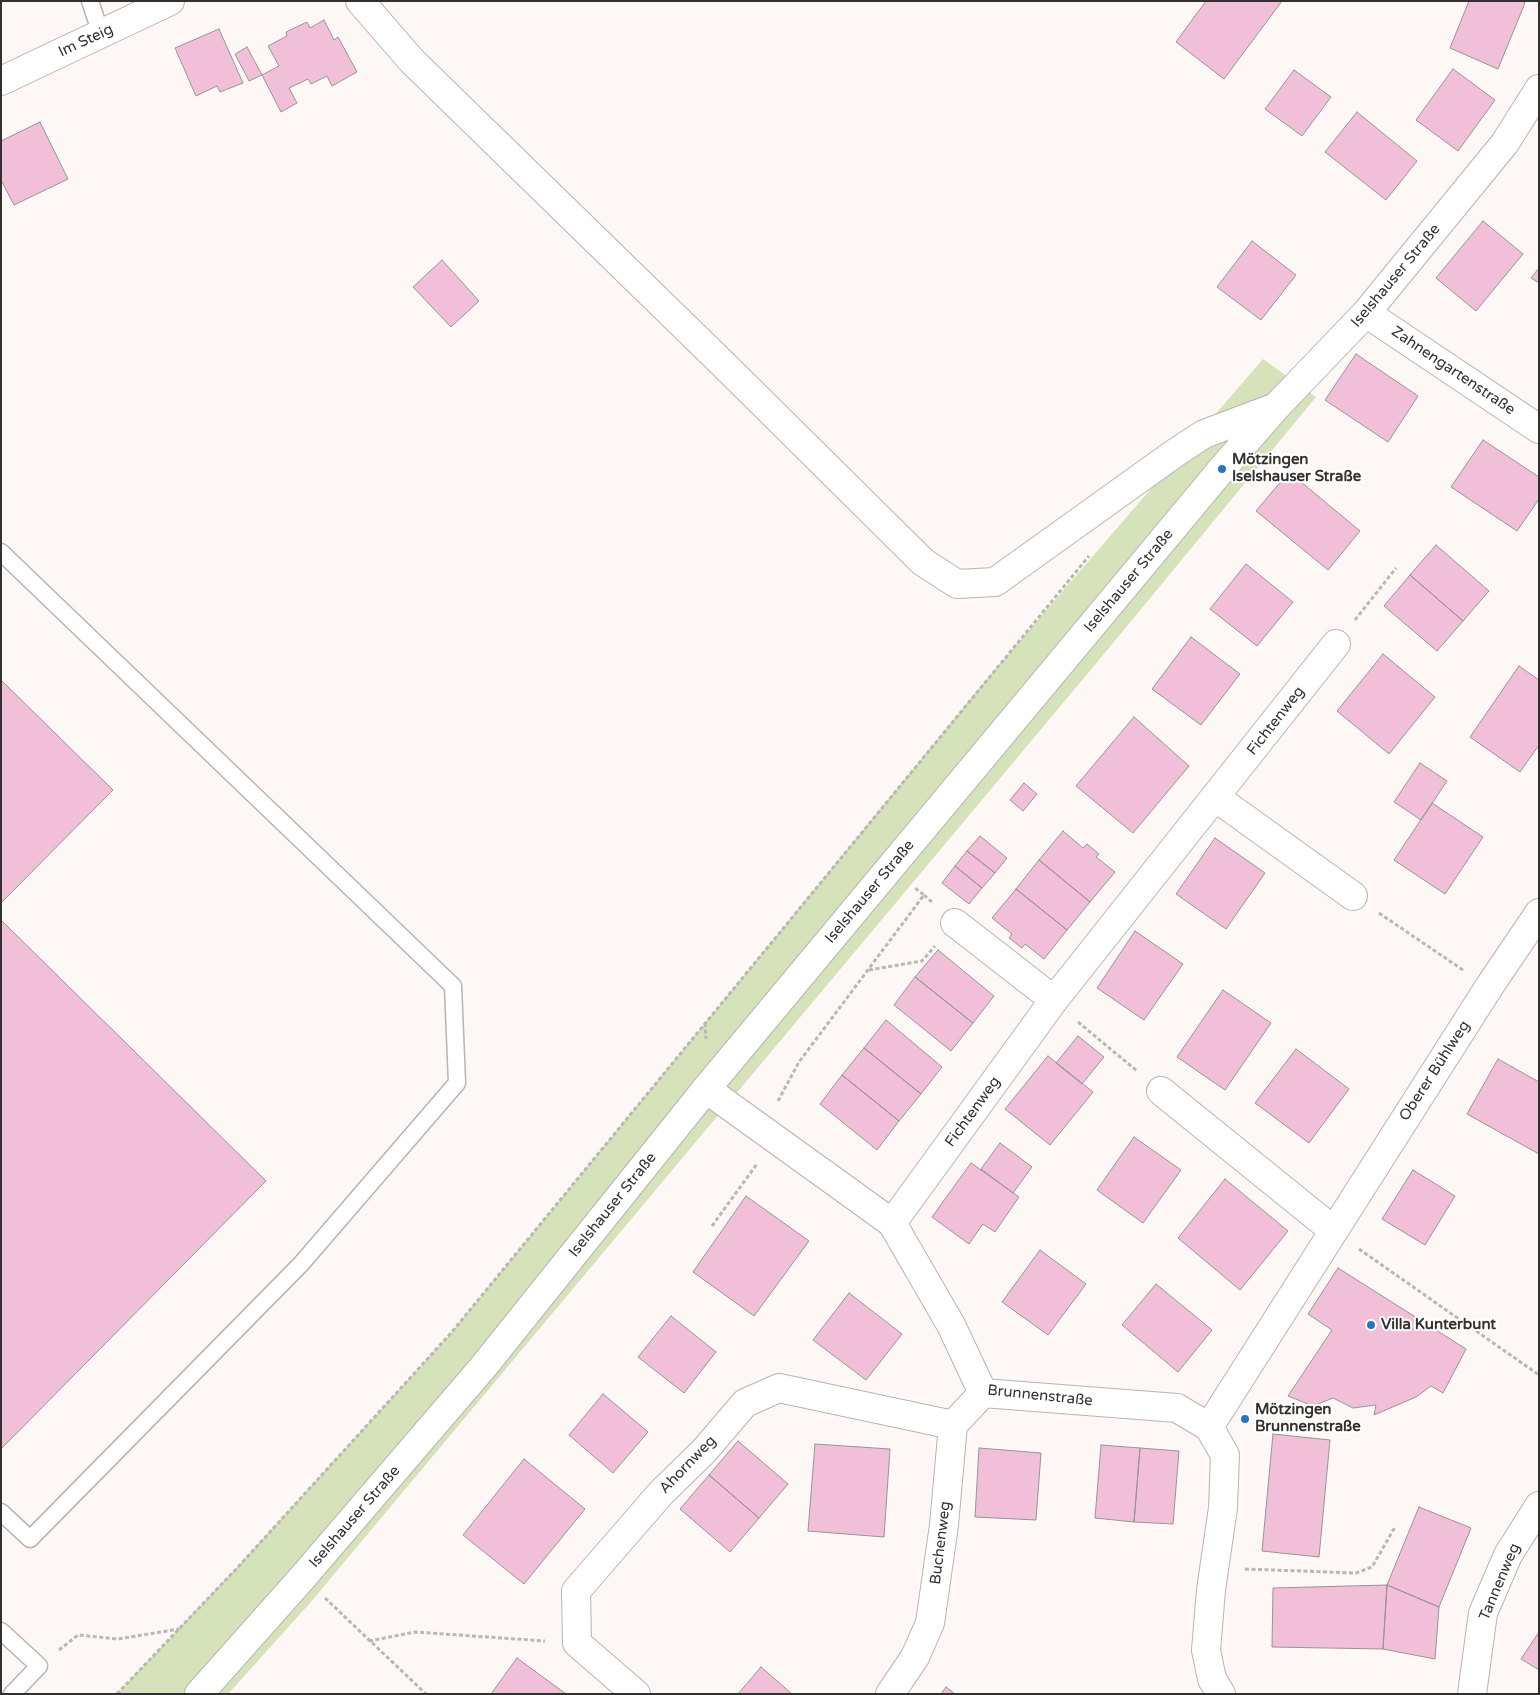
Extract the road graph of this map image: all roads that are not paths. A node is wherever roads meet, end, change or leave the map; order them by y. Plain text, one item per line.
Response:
1 (90, 1) edge
2 (170, 1) edge
3 (360, 1) edge
4 (101, 34) junction
5 (1, 81) edge
6 (1539, 89) edge
7 (1366, 313) junction
8 (1276, 407) junction
9 (1539, 429) edge
10 (1, 552) edge
11 (1336, 644) road end
12 (1216, 797) junction
13 (1353, 896) road end
14 (1539, 913) edge
15 (955, 922) road end
16 (1054, 1000) junction
17 (706, 1088) junction
18 (1161, 1091) road end
19 (892, 1223) junction
20 (1333, 1230) junction
21 (983, 1393) junction
22 (953, 1425) junction
23 (1209, 1427) junction
24 (1539, 1506) edge
25 (1, 1512) edge
26 (1, 1632) edge
27 (12, 1694) edge
28 (199, 1694) edge
29 (636, 1694) edge
30 (890, 1694) edge
31 (1221, 1694) edge
32 (1472, 1694) edge

1 - 4 lane
2 - 4 street, Im Steig
3 - 8 street
4 - 5 street, Im Steig
6 - 7 street, Iselshauser Straße
7 - 8 street, Iselshauser Straße
7 - 9 street, Zahnengartenstraße
8 - 17 street, Iselshauser Straße
10 - 25 lane
11 - 12 street, Fichtenweg
12 - 13 street
12 - 16 street, Fichtenweg
14 - 20 street, Oberer Bühlweg
15 - 16 street
16 - 19 street, Fichtenweg
17 - 19 street, Brunnenstraße
17 - 28 street, Iselshauser Straße
18 - 20 street
19 - 21 street, Brunnenstraße
20 - 23 street, Oberer Bühlweg
21 - 22 street
21 - 23 street, Brunnenstraße
22 - 29 street, Ahornweg
22 - 30 street, Buchenweg
23 - 31 street, Brunnenstraße
24 - 32 street, Tannenweg
26 - 27 lane

